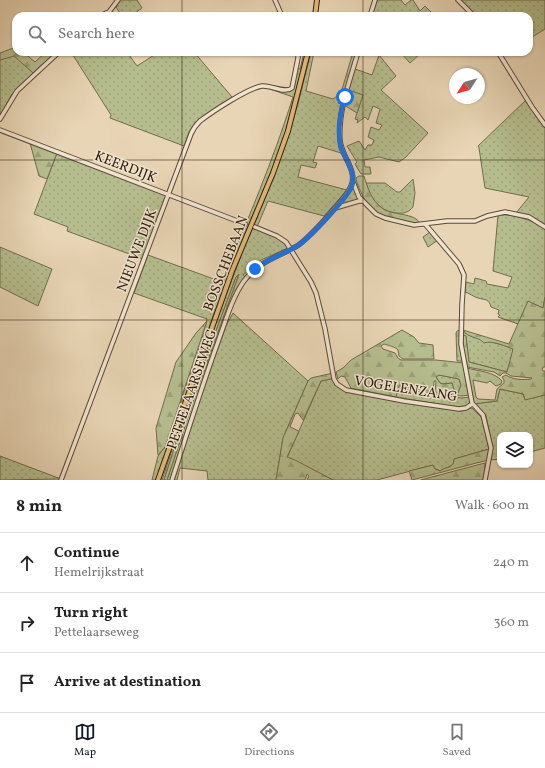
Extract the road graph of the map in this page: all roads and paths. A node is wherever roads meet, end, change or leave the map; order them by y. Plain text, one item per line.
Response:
1 (118, 0) edge
2 (275, 0) edge
3 (317, 0) edge
4 (375, 0) edge
5 (458, 0) edge
6 (109, 12) edge
7 (280, 12) edge
8 (316, 12) edge
9 (371, 12) edge
10 (470, 12) edge
11 (55, 56) edge
12 (298, 56) edge
13 (307, 56) edge
14 (357, 56) edge
15 (500, 56) edge
16 (0, 119) edge
17 (545, 125) edge
18 (0, 130) edge
19 (353, 181) junction
20 (168, 194) junction
21 (363, 201) junction
22 (334, 209) junction
23 (245, 224) dead end
24 (424, 224) junction
25 (256, 227) dead end
26 (545, 227) edge
27 (291, 249) junction
28 (472, 404) junction
29 (61, 480) edge
30 (158, 480) edge
31 (172, 480) edge
32 (486, 480) edge

1 - 6 street
2 - 7 street
3 - 8 main road
4 - 9 street
5 - 10 street
11 - 16 street
12 - 20 street, NIEUWE DIJK
13 - 30 main road, BOSSCHEBAAN
14 - 19 street
15 - 17 street
18 - 20 street, KEERDIJK
19 - 21 street
19 - 22 street, PETTELAARSEWEG
20 - 23 street, KEERDIJK
20 - 29 street, NIEUWE DIJK
21 - 22 street, PETTELAARSEWEG
21 - 24 street
22 - 27 street, PETTELAARSEWEG
24 - 26 street
24 - 28 street
25 - 27 street
27 - 28 street, VOGELENZANG
27 - 31 street, PETTELAARSEWEG
28 - 32 street

